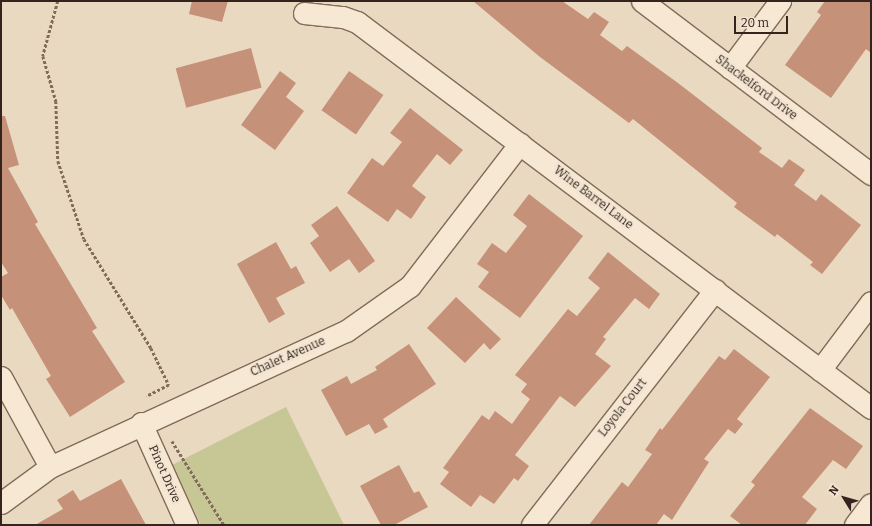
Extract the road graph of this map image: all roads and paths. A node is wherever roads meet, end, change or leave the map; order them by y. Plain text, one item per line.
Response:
1 (58, 1) edge
2 (642, 1) edge
3 (780, 1) edge
4 (304, 13) dead end
5 (730, 68) junction
6 (520, 143) junction
7 (871, 174) edge
8 (715, 290) junction
9 (871, 302) edge
10 (820, 370) junction
11 (1, 377) edge
12 (147, 396) dead end
13 (871, 408) edge
14 (141, 423) junction
15 (170, 438) dead end
16 (50, 467) junction
17 (1, 502) edge
18 (871, 504) edge
19 (187, 525) edge
20 (224, 525) edge
21 (532, 525) edge
22 (855, 525) edge

1 - 12 path
2 - 5 street, Shackelford Drive
3 - 5 street
4 - 6 street, Wine Barrel Lane
5 - 7 street, Shackelford Drive
6 - 8 street, Wine Barrel Lane
6 - 14 street, Chalet Avenue
8 - 10 street, Wine Barrel Lane
8 - 21 street, Loyola Court
9 - 10 street
10 - 13 street, Wine Barrel Lane
11 - 16 street
14 - 16 street, Chalet Avenue
14 - 19 street, Pinot Drive
15 - 20 path
16 - 17 street, Chalet Avenue
18 - 22 street

